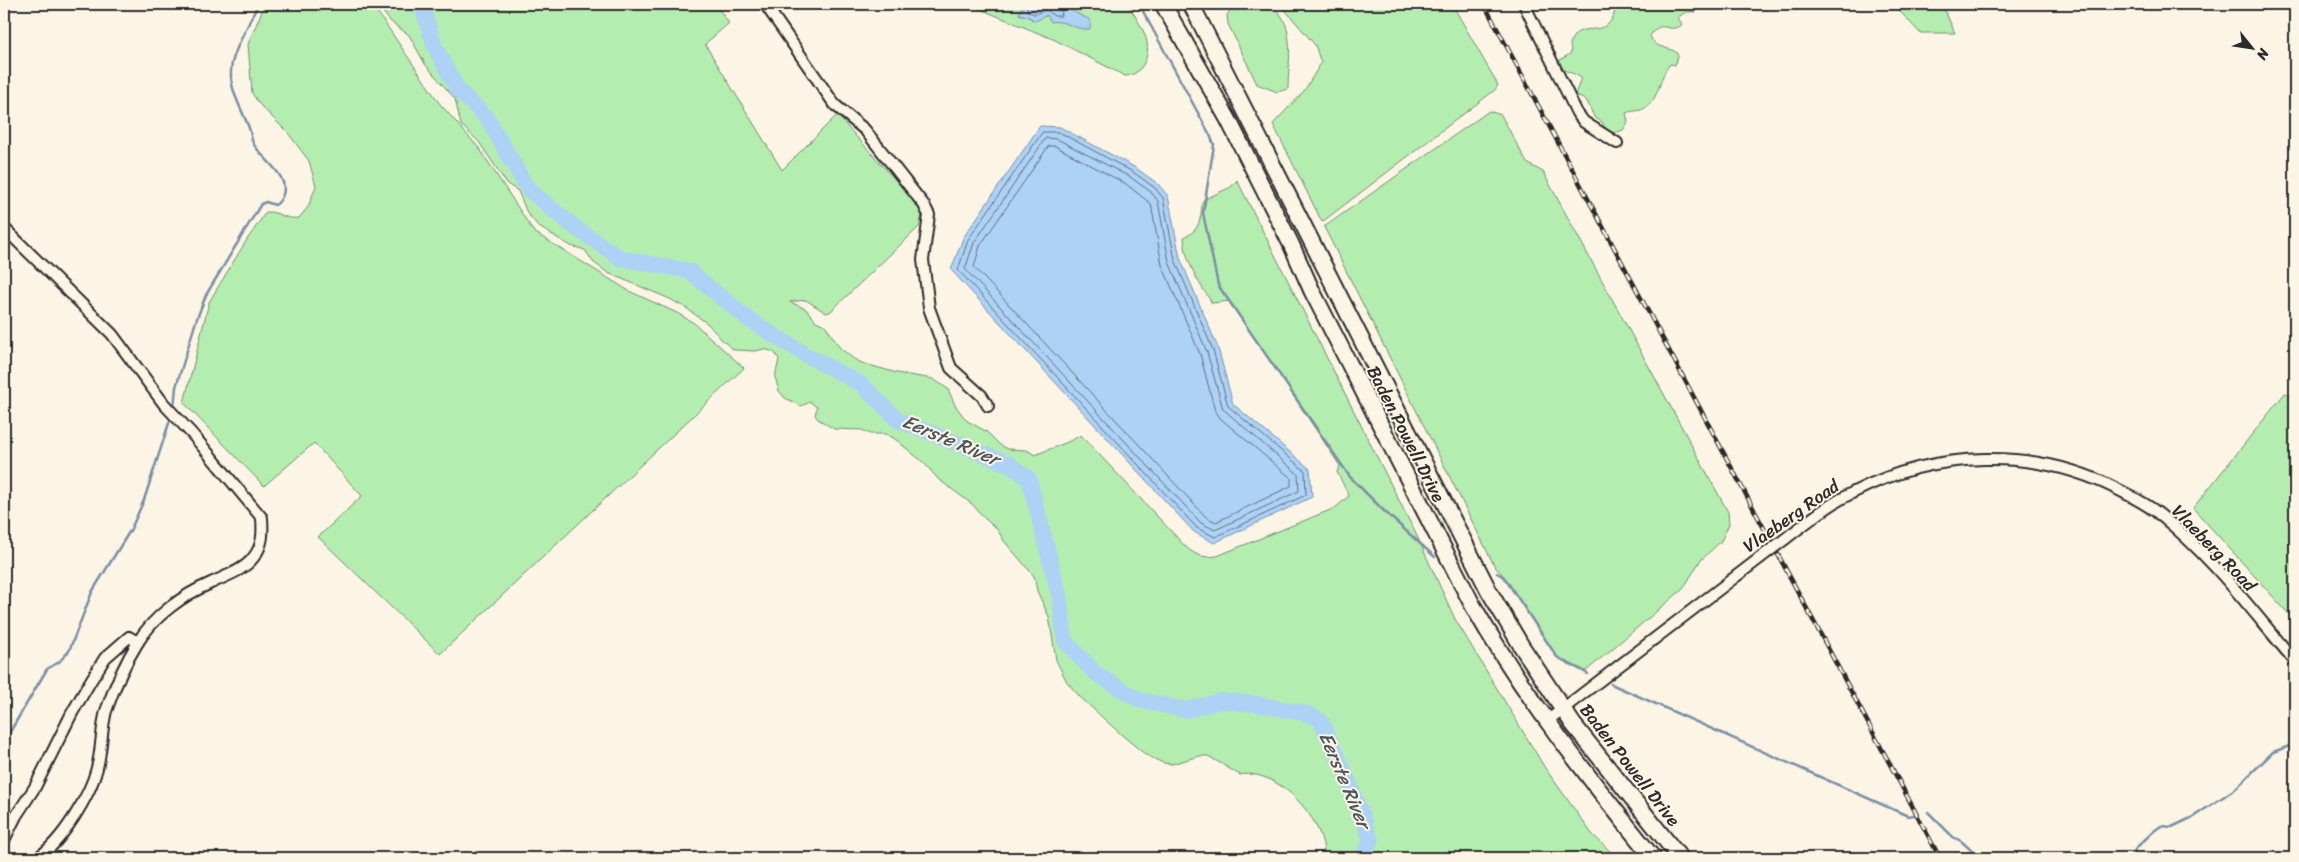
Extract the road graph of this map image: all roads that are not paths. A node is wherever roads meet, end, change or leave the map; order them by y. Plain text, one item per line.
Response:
1 (765, 4) edge
2 (1163, 4) edge
3 (1191, 4) edge
4 (1524, 4) edge
5 (1617, 143) dead end
6 (4, 228) edge
7 (988, 406) dead end
8 (138, 642) junction
9 (2295, 661) edge
10 (1562, 708) junction
11 (1547, 721) junction
12 (4, 840) edge
13 (37, 858) edge
14 (1653, 858) edge
15 (1680, 858) edge

1 - 7 street
2 - 11 main road, Baden Powell Drive
3 - 10 main road, Baden Powell Drive
4 - 5 street
6 - 8 street
8 - 12 street
8 - 13 street
9 - 10 street, Vlaeberg Road, bridge
10 - 11 street, Vlaeberg Road
10 - 15 main road, Baden Powell Drive
11 - 14 main road, Baden Powell Drive

